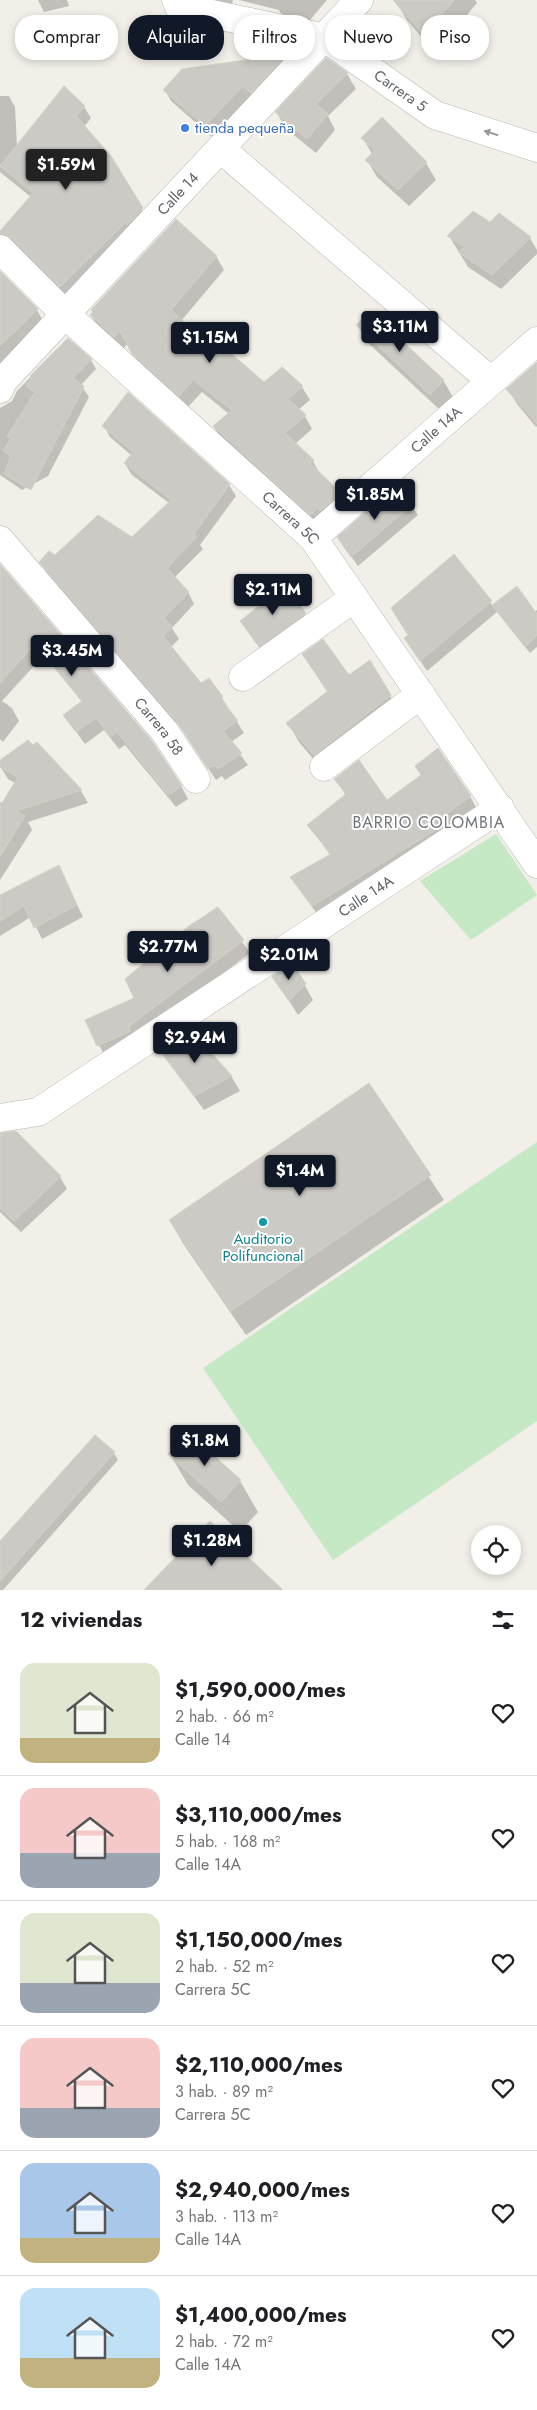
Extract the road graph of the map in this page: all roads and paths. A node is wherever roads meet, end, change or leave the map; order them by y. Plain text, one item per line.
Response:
1 (359, 0) edge
2 (178, 3) edge
3 (346, 15) edge
4 (325, 38) joint
5 (356, 60) edge
6 (537, 148) edge
7 (221, 149) junction
8 (0, 248) edge
9 (65, 314) junction
10 (537, 340) edge
11 (491, 381) junction
12 (0, 384) edge
13 (313, 538) junction
14 (0, 540) edge
15 (354, 598) junction
16 (243, 676) dead end
17 (421, 694) junction
18 (324, 767) dead end
19 (196, 779) dead end
20 (500, 808) junction
21 (537, 864) edge
22 (0, 1118) edge

1 - 3 street, Calle 14
2 - 4 street, Carrera 5
4 - 7 street, Calle 14
6 -> 5 street, Carrera 5
7 - 9 street, Calle 14
7 - 11 street
8 - 9 street, Carrera 5C
9 - 12 street, Calle 14
9 - 13 street, Carrera 5C
10 - 11 street, Calle 14A
11 - 13 street, Calle 14A
13 - 15 street, Carrera 5C
14 - 19 street, Carrera 58
15 - 16 street
15 - 17 street, Carrera 5C
17 - 18 street
17 - 20 street, Carrera 5C
20 - 21 street, Carrera 5C
20 - 22 street, Calle 14A

